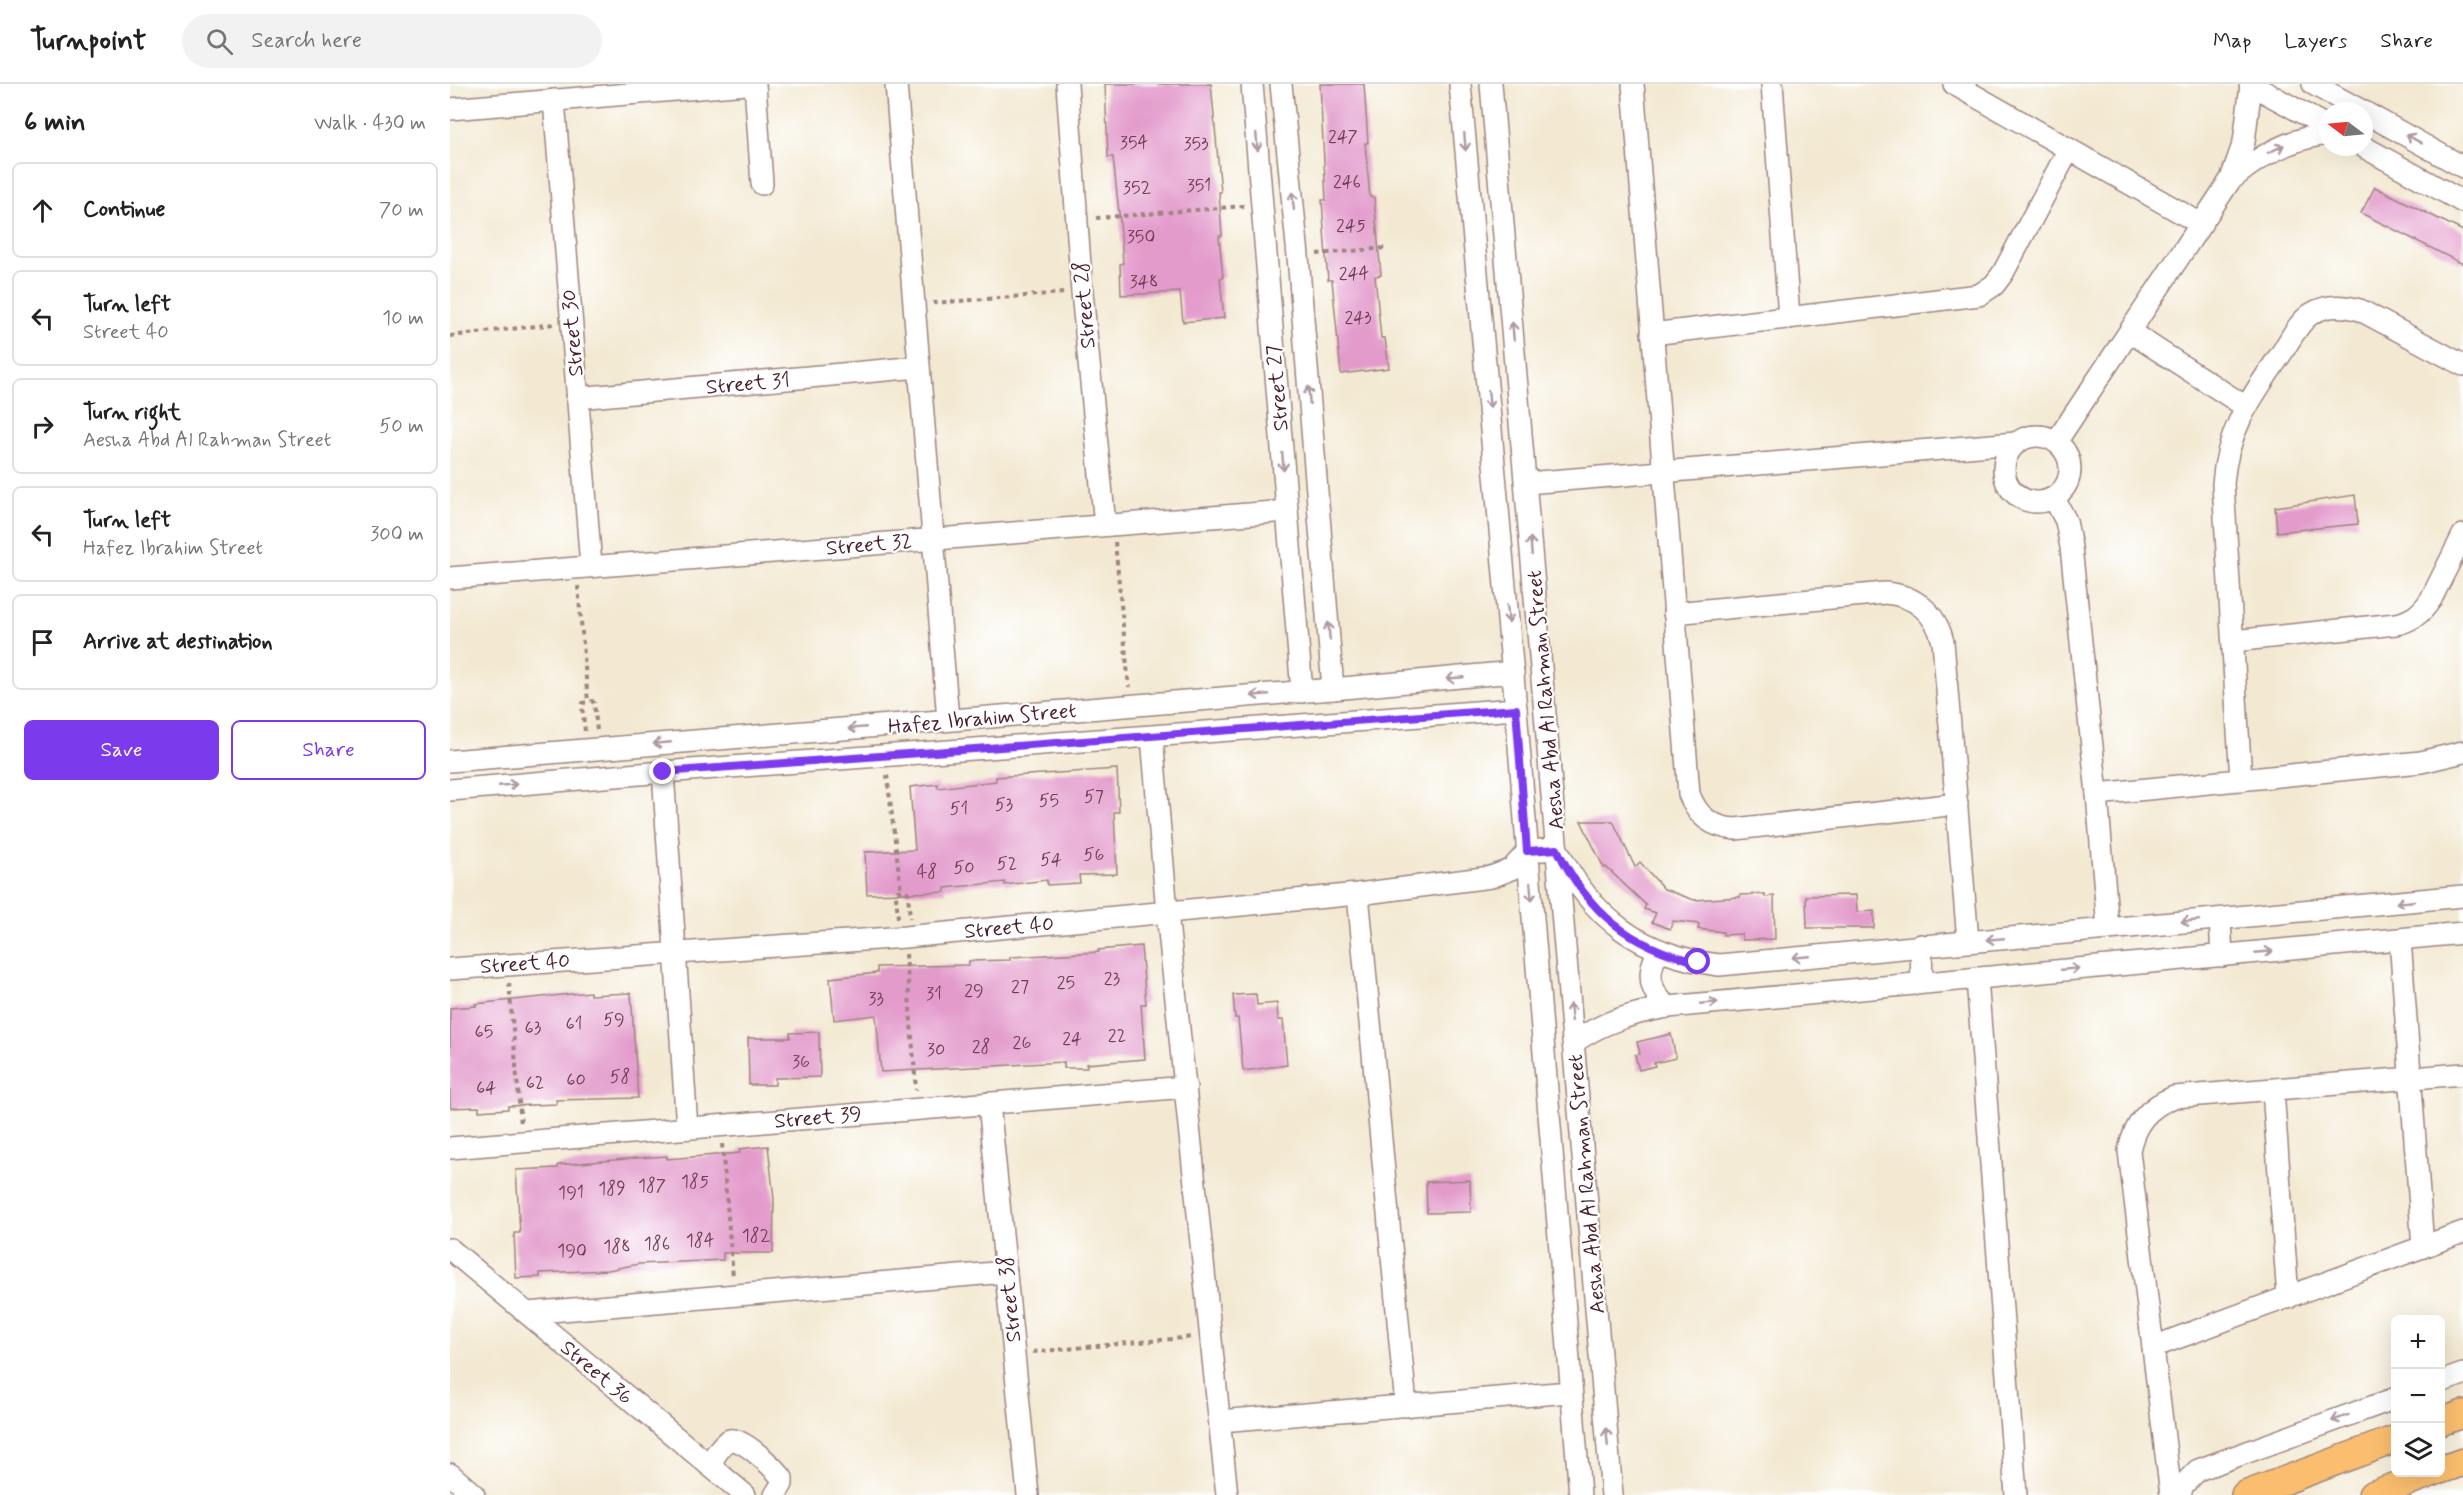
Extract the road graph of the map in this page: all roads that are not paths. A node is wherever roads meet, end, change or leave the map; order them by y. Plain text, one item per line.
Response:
1 (747, 84) edge
2 (755, 84) edge
3 (896, 84) edge
4 (1067, 84) edge
5 (1252, 84) edge
6 (1281, 84) edge
7 (1460, 84) edge
8 (1491, 84) edge
9 (1633, 84) edge
10 (1772, 84) edge
11 (1954, 84) edge
12 (2251, 84) edge
13 (2313, 84) edge
14 (554, 100) junction
15 (2352, 102) edge
16 (450, 109) edge
17 (2373, 114) edge
18 (2319, 122) edge
19 (2319, 136) edge
20 (2069, 149) junction
21 (2373, 152) edge
22 (2463, 167) edge
23 (2232, 179) junction
24 (762, 184) dead end
25 (2463, 202) edge
26 (2202, 224) junction
27 (1789, 318) junction
28 (2130, 332) junction
29 (1652, 334) junction
30 (1515, 358) junction
31 (1485, 361) junction
32 (2463, 365) edge
33 (919, 367) junction
34 (577, 398) junction
35 (2246, 406) junction
36 (2056, 442) junction
37 (2016, 443) junction
38 (1663, 472) junction
39 (1526, 483) junction
40 (2054, 498) junction
41 (1287, 511) junction
42 (1109, 525) junction
43 (2463, 536) edge
44 (933, 539) junction
45 (584, 567) junction
46 (450, 578) edge
47 (1674, 613) junction
48 (2233, 641) junction
49 (1513, 672) junction
50 (1334, 689) junction
51 (1302, 692) junction
52 (1516, 709) junction
53 (948, 720) junction
54 (1152, 736) junction
55 (2463, 752) edge
56 (450, 761) edge
57 (663, 772) junction
58 (2241, 780) junction
59 (450, 790) edge
60 (2097, 794) junction
61 (1957, 804) junction
62 (1557, 849) junction
63 (1527, 851) junction
64 (1358, 894) junction
65 (2463, 896) edge
66 (1167, 912) junction
67 (2220, 919) junction
68 (2108, 929) junction
69 (2463, 933) edge
70 (2400, 939) junction
71 (1968, 941) junction
72 (1921, 945) junction
73 (1659, 951) junction
74 (675, 952) junction
75 (2222, 956) junction
76 (450, 969) edge
77 (1977, 978) junction
78 (1922, 983) junction
79 (1668, 1007) junction
80 (1574, 1042) junction
81 (2463, 1074) edge
82 (2410, 1078) junction
83 (1186, 1087) junction
84 (2273, 1090) junction
85 (989, 1103) junction
86 (1580, 1117) junction
87 (1549, 1122) junction
88 (687, 1128) junction
89 (450, 1148) edge
90 (2463, 1232) edge
91 (2423, 1247) junction
92 (450, 1249) edge
93 (1006, 1272) junction
94 (2288, 1298) junction
95 (526, 1313) junction
96 (2153, 1347) junction
97 (2463, 1374) edge
98 (2445, 1380) edge
99 (1570, 1392) junction
100 (2391, 1400) edge
101 (1406, 1406) junction
102 (2463, 1414) edge
103 (2445, 1420) edge
104 (1220, 1421) junction
105 (2391, 1441) edge
106 (2463, 1462) edge
107 (709, 1466) junction
108 (2445, 1468) edge
109 (450, 1474) edge
110 (2423, 1477) edge
111 (474, 1495) edge
112 (745, 1495) edge
113 (775, 1495) edge
114 (1028, 1495) edge
115 (1227, 1495) edge
116 (1580, 1495) edge
117 (1612, 1495) edge
118 (2016, 1495) edge
119 (2171, 1495) edge
120 (2180, 1495) edge
121 (2245, 1495) edge
122 (2372, 1495) edge

1 - 14 street
2 - 24 street
3 - 33 street
4 - 42 street, Street 28
5 -> 41 street, Street 27
50 -> 6 street, Street 27
7 -> 31 street, Aesha Abd Al Rahman Street
30 -> 8 street, Aesha Abd Al Rahman Street
9 - 29 street
10 - 27 street
11 - 20 street
12 - 18 street
12 - 23 street
13 - 15 street
14 - 16 street
14 - 34 street, Street 30
22 -> 17 street
23 -> 19 street
20 - 26 street
20 - 27 street
21 - 25 street
23 - 26 street
26 - 28 street
27 - 29 street
28 - 35 street
28 - 36 street
29 - 38 street
30 - 31 street
30 - 39 street, Aesha Abd Al Rahman Street
31 -> 49 street, Aesha Abd Al Rahman Street
32 - 35 street
33 - 34 street, Street 31
33 - 44 street
34 - 45 street, Street 30
35 - 48 street
36 - 37 street
36 - 40 street
37 - 38 street
37 - 40 street
38 - 39 street
38 - 47 street
62 -> 39 street, Aesha Abd Al Rahman Street
40 - 60 street
41 - 42 street, Street 32
41 - 51 street, Street 27
42 - 44 street, Street 32
43 - 48 street
44 - 45 street, Street 32
44 - 53 street
45 - 46 street, Street 32
47 - 61 street
47 - 61 street
48 - 58 street
49 -> 50 street, Hafez Ibrahim Street
49 - 52 street, Aesha Abd Al Rahman Street
50 - 51 street, Hafez Ibrahim Street
51 -> 53 street, Hafez Ibrahim Street
52 - 54 street, Hafez Ibrahim Street
52 - 63 street, Aesha Abd Al Rahman Street
53 -> 56 street, Hafez Ibrahim Street
54 - 57 street, Hafez Ibrahim Street
54 - 66 street
55 - 58 street
59 -> 57 street, Hafez Ibrahim Street
57 - 74 street
58 - 60 street
60 - 68 street
61 - 71 street
62 - 63 street
62 - 73 street
80 -> 62 street, Aesha Abd Al Rahman Street
63 - 64 street, Street 40
63 -> 87 street, Aesha Abd Al Rahman Street
64 - 66 street, Street 40
64 - 101 street
65 -> 67 street
66 - 74 street, Street 40
66 - 83 street
67 -> 68 street
67 - 75 street
68 -> 71 street
69 - 70 street
75 -> 70 street
70 - 82 street
71 - 72 street
72 -> 73 street
72 - 78 street
73 - 79 street
74 - 76 street, Street 40
74 - 88 street
77 -> 75 street
77 - 78 street
77 - 118 street
79 -> 78 street
79 - 80 street
80 - 86 street, Aesha Abd Al Rahman Street
81 - 82 street
82 - 84 street
82 - 91 street
83 - 85 street, Street 39
83 - 104 street
84 - 94 street
84 - 96 street
85 - 88 street, Street 39
85 - 93 street, Street 38
86 - 87 street
117 -> 86 street, Aesha Abd Al Rahman Street
87 - 99 street, Aesha Abd Al Rahman Street
88 - 89 street, Street 39
90 - 91 street
91 - 94 street
92 - 95 street, Street 36
93 - 95 street
93 - 114 street, Street 38
94 - 96 street
95 - 107 street, Street 36
96 - 119 street
97 - 98 street
99 - 101 street
99 - 116 street, Aesha Abd Al Rahman Street
100 -> 120 street
101 - 104 street
102 - 103 main road
104 - 115 street
105 - 121 main road
106 - 108 main road
107 - 112 street, Street 36
107 - 113 street
109 - 111 street
110 - 122 main road

